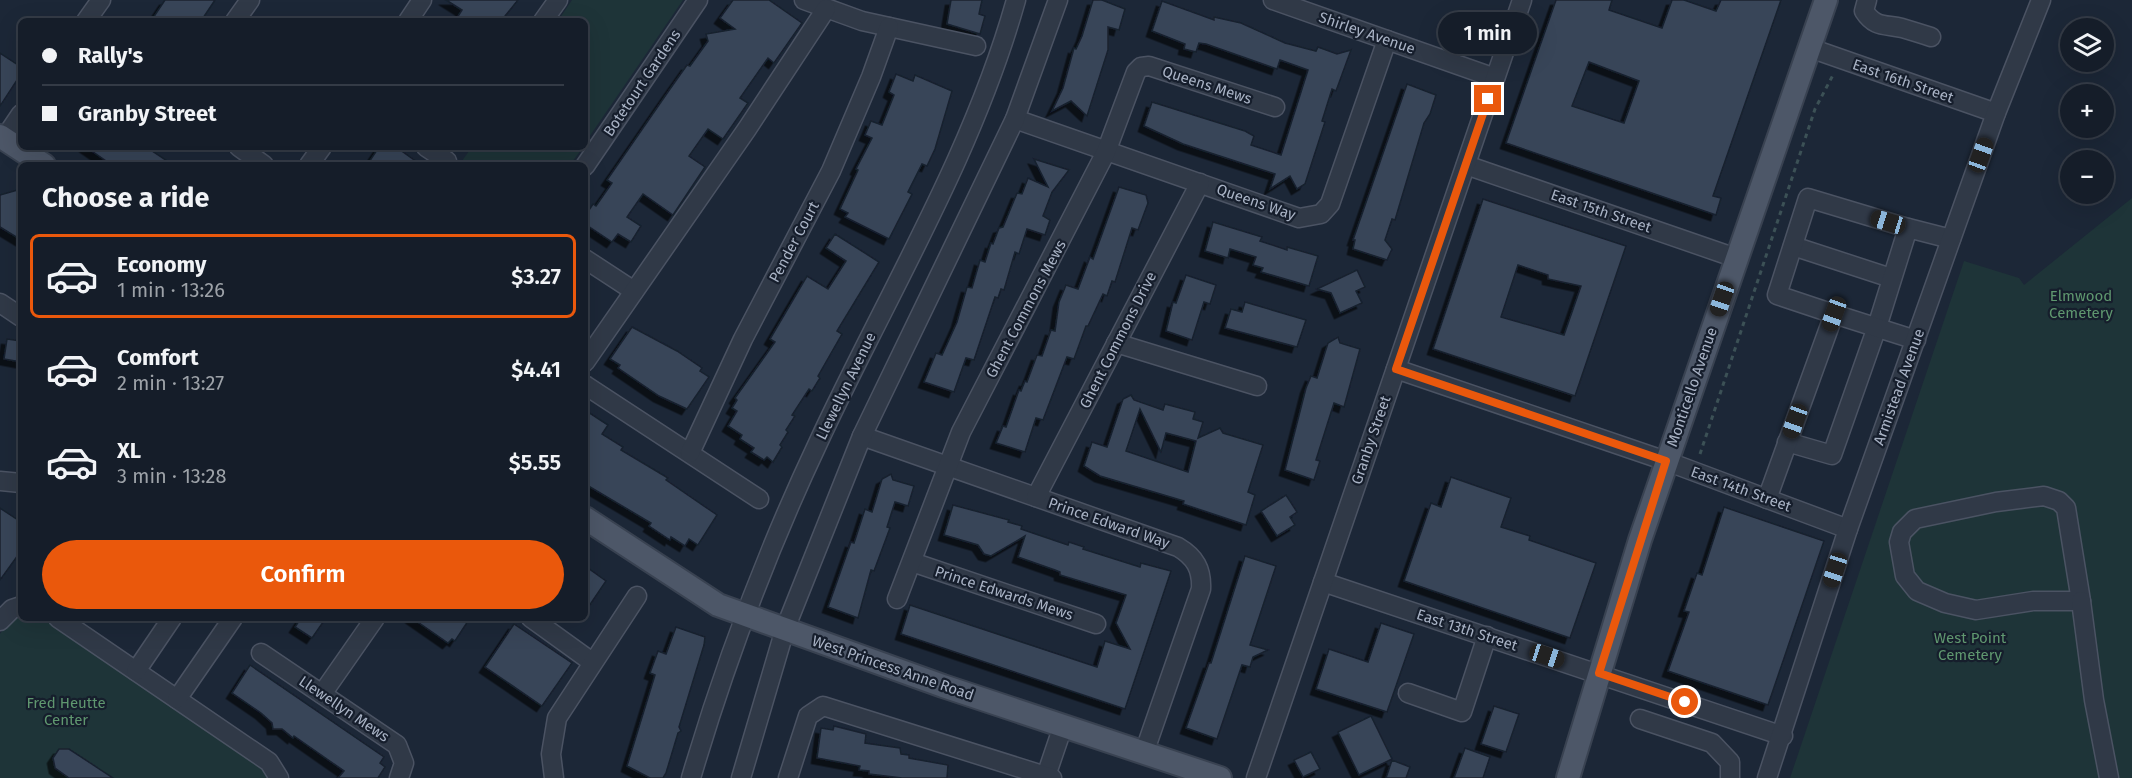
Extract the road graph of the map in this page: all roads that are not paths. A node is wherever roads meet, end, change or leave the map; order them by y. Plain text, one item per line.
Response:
1 (101, 0) edge
2 (250, 0) edge
3 (422, 0) edge
4 (558, 0) edge
5 (698, 0) edge
6 (804, 0) edge
7 (1016, 0) edge
8 (1058, 0) edge
9 (1273, 0) edge
10 (1522, 0) edge
11 (1826, 0) edge
12 (1868, 0) edge
13 (2041, 0) edge
14 (826, 9) junction
15 (88, 18) edge
16 (237, 18) edge
17 (410, 18) edge
18 (545, 18) edge
19 (889, 27) junction
20 (1931, 37) dead end
21 (1387, 40) junction
22 (976, 46) dead end
23 (1810, 48) junction
24 (1496, 78) junction
25 (1275, 107) dead end
26 (1996, 113) junction
27 (18, 118) edge
28 (1015, 119) junction
29 (1114, 135) joint
30 (2, 138) edge
31 (18, 148) edge
32 (21, 150) edge
33 (242, 150) edge
34 (432, 150) edge
35 (1106, 152) junction
36 (449, 158) edge
37 (39, 162) edge
38 (260, 162) edge
39 (588, 162) edge
40 (1466, 165) junction
41 (1200, 183) junction
42 (1908, 228) junction
43 (1951, 239) junction
44 (1793, 246) junction
45 (1736, 258) junction
46 (588, 261) edge
47 (1892, 278) junction
48 (634, 291) junction
49 (1834, 314) junction
50 (1877, 327) junction
51 (1916, 340) junction
52 (1116, 343) junction
53 (588, 358) edge
54 (1396, 369) junction
55 (1257, 386) dead end
56 (588, 387) edge
57 (862, 436) junction
58 (1787, 442) junction
59 (690, 453) junction
60 (1666, 461) junction
61 (944, 476) junction
62 (0, 481) edge
63 (18, 483) edge
64 (1036, 497) junction
65 (759, 499) dead end
66 (1767, 499) junction
67 (588, 520) edge
68 (1848, 529) junction
69 (912, 562) junction
70 (1323, 582) junction
71 (637, 596) dead end
72 (897, 599) dead end
73 (2081, 601) junction
74 (18, 607) edge
75 (746, 615) junction
76 (0, 621) edge
77 (62, 621) edge
78 (170, 621) edge
79 (231, 621) edge
80 (373, 621) edge
81 (535, 621) edge
82 (1096, 624) dead end
83 (784, 629) junction
84 (1487, 636) junction
85 (261, 653) dead end
86 (592, 662) junction
87 (135, 670) junction
88 (1599, 673) junction
89 (1408, 693) dead end
90 (322, 694) junction
91 (177, 699) junction
92 (1640, 719) dead end
93 (1063, 726) junction
94 (1782, 736) junction
95 (1144, 753) junction
96 (1049, 777) edge
97 (279, 778) edge
98 (399, 778) edge
99 (555, 778) edge
100 (691, 778) edge
101 (741, 778) edge
102 (788, 778) edge
103 (1220, 778) edge
104 (1256, 778) edge
105 (1568, 778) edge
106 (1730, 778) edge
107 (1767, 778) edge
108 (2109, 778) edge

1 - 15 street
2 - 16 street
3 - 17 street
4 - 18 street
5 - 39 street, Botetourt Gardens
6 - 14 street
7 - 75 street, Llewellyn Avenue
8 - 28 street
9 - 21 street, Shirley Avenue
10 - 24 street, Granby Street
11 - 23 main road, Monticello Avenue
12 - 20 street
13 - 26 street, Armistead Avenue
14 - 19 street
14 - 48 street
19 - 22 street
19 - 59 street, Pender Court
21 - 24 street, Shirley Avenue
21 - 41 street, Queens Way
23 - 26 street, East 16th Street
23 - 45 main road, Monticello Avenue
24 - 40 street, Granby Street
25 - 29 street, Queens Mews
26 - 43 street, Armistead Avenue
27 - 30 street
28 - 35 street, Queens Way
28 - 57 street
29 - 35 street, Ghent Commons Mews
30 - 31 main road
32 - 37 main road
33 - 38 street
34 - 36 street
35 - 41 street, Queens Way
35 - 61 street, Ghent Commons Mews
40 - 45 street, East 15th Street
40 - 54 street, Granby Street
41 - 52 street, Ghent Commons Drive
42 - 43 street
42 - 44 street
42 - 47 street
43 - 51 street, Armistead Avenue
44 - 47 street
44 - 49 street
45 - 60 main road, Monticello Avenue
46 - 48 street
47 - 50 street
48 - 53 street
49 - 50 street
49 - 58 street
50 - 51 street
50 - 58 street
51 - 68 street, Armistead Avenue
52 - 55 street
52 - 64 street, Ghent Commons Drive
54 - 60 street, East 14th Street
54 - 70 street, Granby Street
56 - 59 street
57 - 61 street, Prince Edward Way
57 - 83 street
58 - 66 street
59 - 65 street
60 - 66 street, East 14th Street
60 - 88 main road, Monticello Avenue
61 - 64 street, Prince Edward Way
61 - 69 street
62 - 63 street
64 - 95 street, Prince Edward Way
66 - 68 street, East 14th Street
67 - 75 main road, West Princess Anne Road
68 - 94 street, Armistead Avenue
69 - 72 street
69 - 82 street, Prince Edwards Mews
70 - 84 street, East 13th Street
70 - 104 street, Granby Street
71 - 86 street
73 - 73 street
73 - 108 street
74 - 76 street
75 - 83 main road, West Princess Anne Road
75 - 100 street, Llewellyn Avenue
77 - 87 street
78 - 87 street
79 - 91 street
80 - 90 street
81 - 86 street
83 - 93 main road, West Princess Anne Road
83 - 101 street
84 - 88 street, East 13th Street
84 - 89 street
85 - 90 street, Llewellyn Mews
86 - 99 street
87 - 91 street
88 - 94 street, East 13th Street
88 - 105 main road, Monticello Avenue
90 - 98 street, Llewellyn Mews
91 - 97 street
92 - 106 street
93 - 95 main road, West Princess Anne Road
93 - 96 street
94 - 107 street, Armistead Avenue
95 - 103 main road, West Princess Anne Road
96 - 102 street

